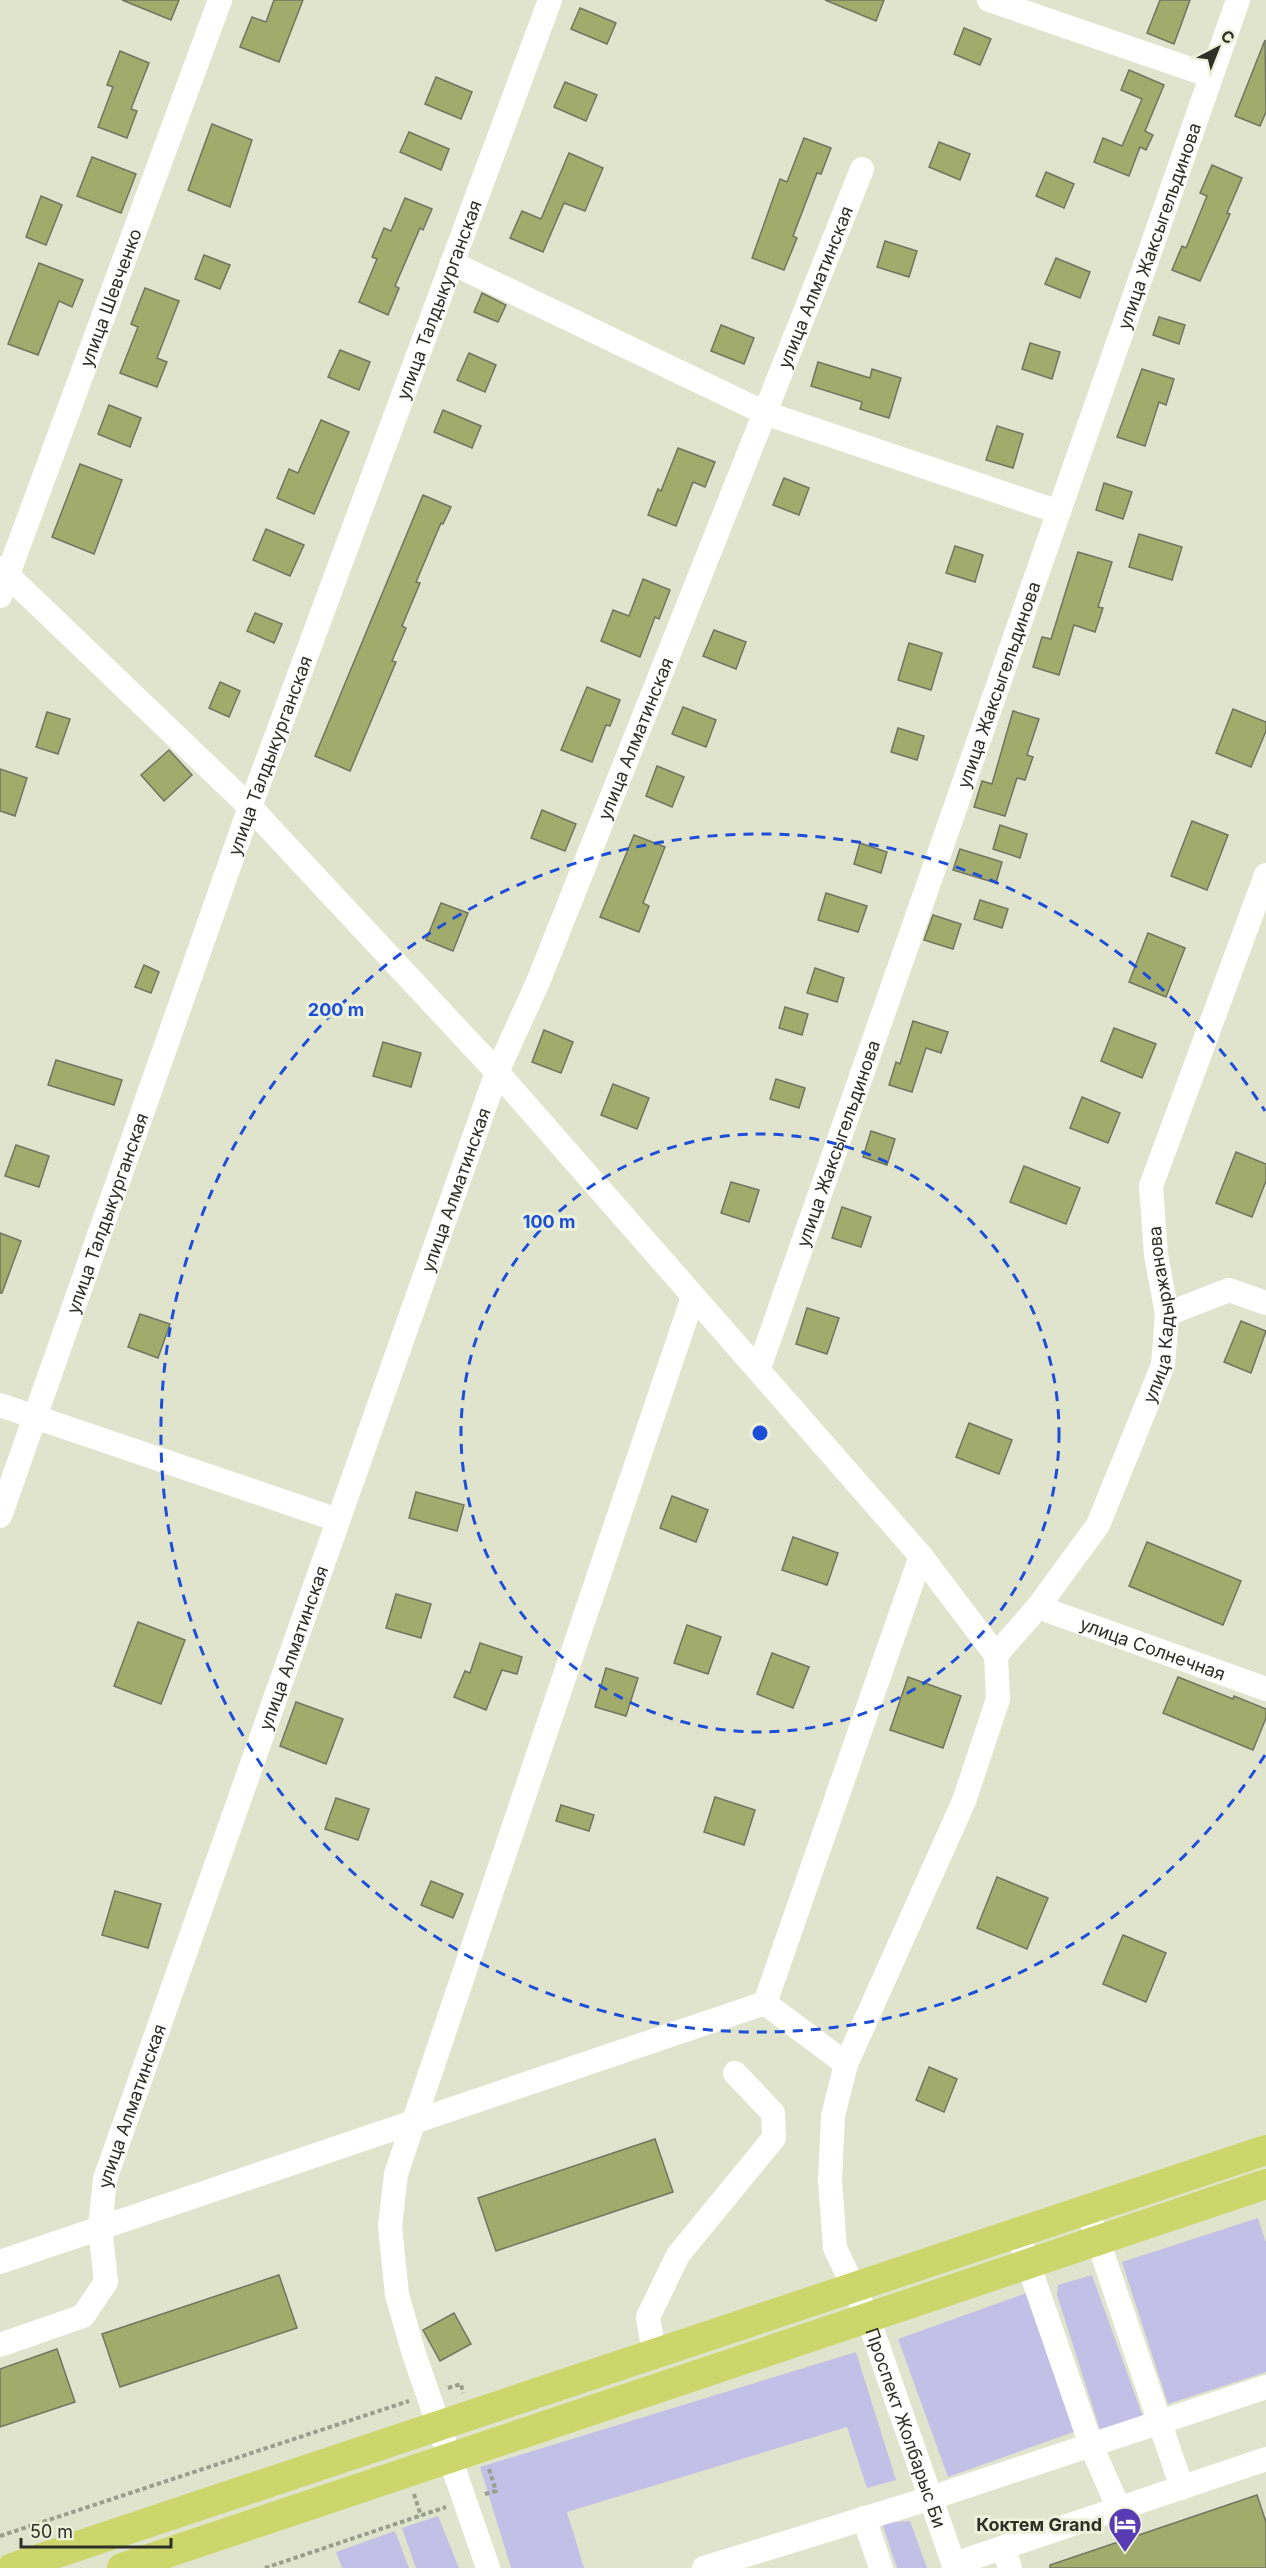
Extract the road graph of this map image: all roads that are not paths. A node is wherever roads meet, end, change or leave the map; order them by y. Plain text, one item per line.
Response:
1 (220, 0) edge
2 (550, 0) edge
3 (989, 0) edge
4 (1238, 0) edge
5 (1211, 76) junction
6 (862, 169) dead end
7 (452, 263) junction
8 (765, 413) junction
9 (1059, 512) junction
10 (2, 580) edge
11 (250, 807) junction
12 (1266, 875) edge
13 (497, 1072) junction
14 (693, 1297) junction
15 (1266, 1304) edge
16 (1167, 1314) junction
17 (759, 1368) junction
18 (0, 1405) edge
19 (35, 1417) junction
20 (0, 1516) edge
21 (338, 1521) junction
22 (921, 1556) junction
23 (1038, 1607) junction
24 (996, 1655) junction
25 (1266, 1689) edge
26 (765, 2003) junction
27 (846, 2064) junction
28 (735, 2073) dead end
29 (413, 2122) junction
30 (1266, 2150) edge
31 (1266, 2184) edge
32 (1087, 2209) junction
33 (100, 2227) junction
34 (1017, 2233) junction
35 (1098, 2241) junction
36 (0, 2262) edge
37 (1029, 2264) junction
38 (855, 2287) junction
39 (868, 2318) junction
40 (0, 2345) edge
41 (654, 2353) junction
42 (1266, 2387) edge
43 (1160, 2422) junction
44 (439, 2426) junction
45 (1091, 2445) junction
46 (451, 2459) junction
47 (1266, 2459) edge
48 (1182, 2488) junction
49 (931, 2498) junction
50 (1119, 2509) junction
51 (864, 2518) junction
52 (1006, 2558) edge
53 (955, 2566) edge
54 (12, 2568) edge
55 (122, 2568) edge
56 (488, 2568) edge
57 (704, 2568) edge
58 (882, 2568) edge

1 - 10 street, улица Шевченко
2 - 7 street, улица Талдыкурганская
3 - 5 street
4 - 5 street, улица Жаксыгельдинова
5 - 9 street, улица Жаксыгельдинова
6 - 8 street, улица Алматинская
7 - 8 street
7 - 11 street, улица Талдыкурганская
8 - 9 street
8 - 13 street, улица Алматинская
9 - 17 street, улица Жаксыгельдинова
10 - 11 street
11 - 13 street
11 - 19 street, улица Талдыкурганская
12 - 16 street, улица Кадыржанова
13 - 14 street
13 - 21 street, улица Алматинская
14 - 17 street
14 - 29 street
15 - 16 street
16 - 23 street, улица Кадыржанова
17 - 22 street
18 - 19 street
19 - 20 street, улица Талдыкурганская
19 - 21 street
21 - 33 street, улица Алматинская
22 - 24 street
22 - 26 street
23 - 24 street, улица Кадыржанова
23 - 25 street, улица Солнечная
24 - 27 street, Проспект Жолбарыс Би
26 - 27 street
26 - 29 street
27 - 38 street, Проспект Жолбарыс Би
28 - 41 street
29 - 33 street
29 - 44 street
30 - 32 main road
31 - 35 main road
32 - 34 main road
32 - 35 street
33 - 36 street
33 - 40 street, улица Алматинская
34 - 37 street
34 - 38 main road
35 - 37 main road
35 - 43 street
37 - 39 main road
37 - 45 street
38 - 39 street, Проспект Жолбарыс Би
38 - 41 main road
39 - 46 main road
39 - 49 street, Проспект Жолбарыс Би
41 - 44 main road
42 - 43 street
43 - 45 street
43 - 48 street
44 - 46 street
44 - 54 main road
45 - 49 street
45 - 50 street
46 - 55 main road
46 - 56 street
47 - 48 street
48 - 50 street
49 - 51 street
49 - 53 street, Проспект Жолбарыс Би
50 - 52 street
51 - 57 street
51 - 58 street
52 - 53 street

